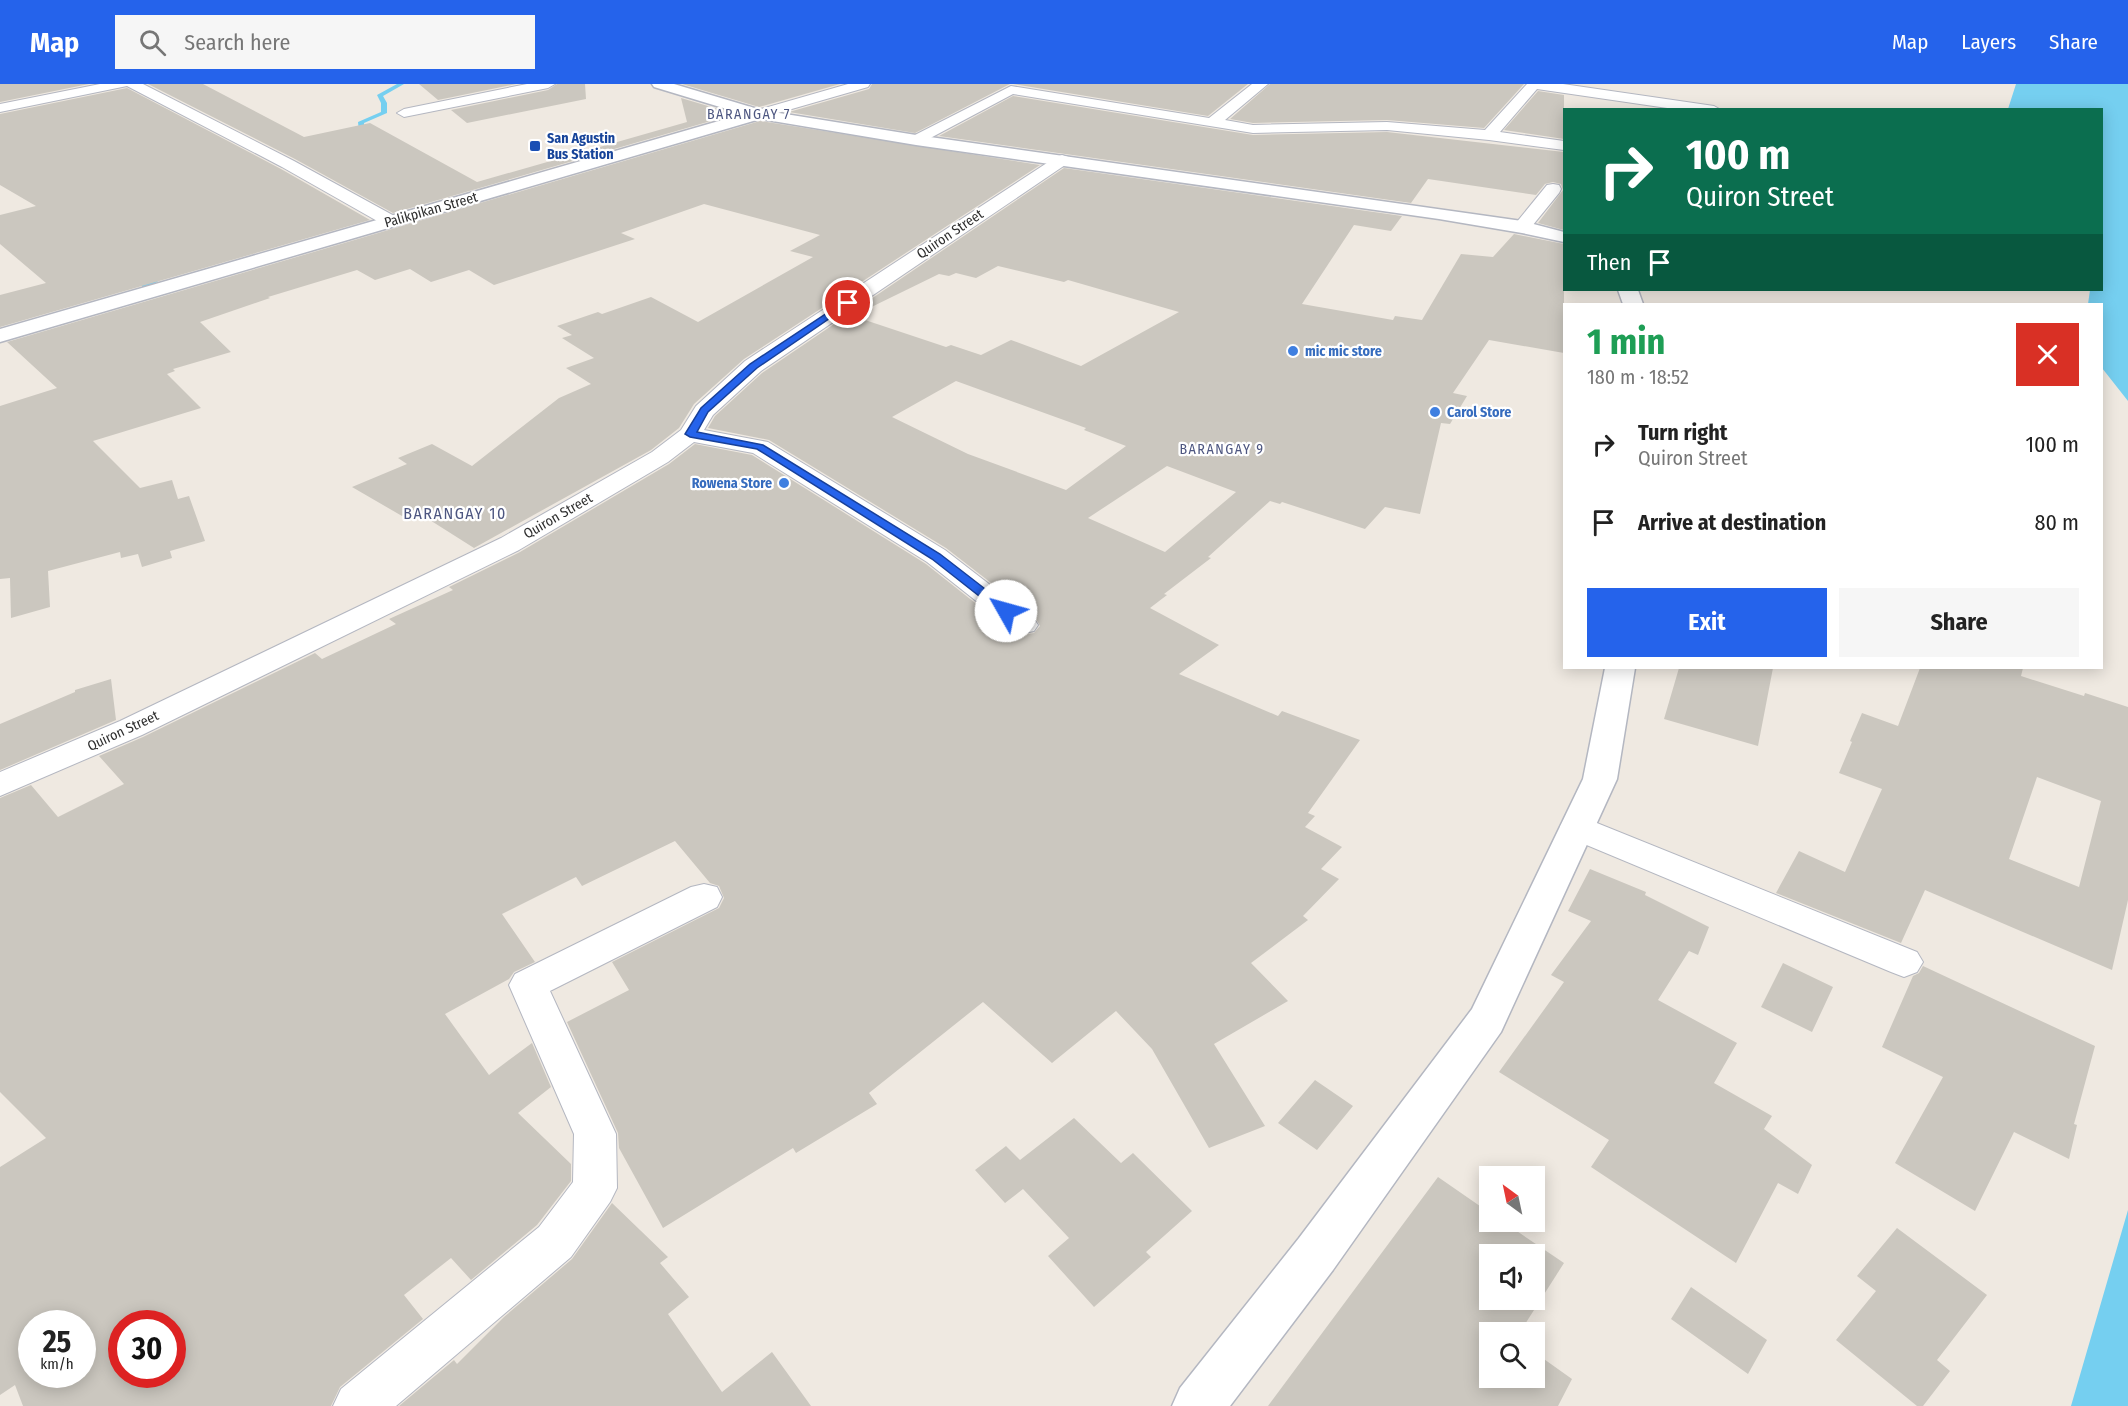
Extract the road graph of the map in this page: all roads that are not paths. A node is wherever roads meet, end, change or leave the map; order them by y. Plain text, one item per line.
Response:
1 (121, 84) edge
2 (132, 84) edge
3 (548, 84) edge
4 (659, 84) edge
5 (863, 84) edge
6 (1261, 84) edge
7 (1017, 87) edge
8 (0, 108) edge
9 (1700, 108) edge
10 (404, 113) dead end
11 (759, 114) junction
12 (1213, 122) junction
13 (1489, 135) junction
14 (916, 140) junction
15 (1563, 145) edge
16 (1062, 160) junction
17 (1553, 189) dead end
18 (392, 222) junction
19 (1522, 227) junction
20 (1563, 237) edge
21 (0, 336) edge
22 (690, 434) junction
23 (1024, 625) dead end
24 (1620, 669) edge
25 (0, 785) edge
26 (1577, 827) junction
27 (704, 897) dead end
28 (1904, 962) dead end
29 (358, 1406) edge
30 (1198, 1406) edge

1 - 8 street
2 - 18 street
3 - 10 street
4 - 11 street
5 - 11 street, Palikpikan Street
6 - 12 street
7 - 12 street
7 - 14 street
9 - 13 street
11 - 14 street
11 - 18 street, Palikpikan Street
12 - 13 street
13 - 15 street
14 - 16 street
16 - 19 street
16 - 22 street, Quiron Street
17 - 19 street
18 - 21 street, Palikpikan Street
19 - 20 street
22 - 23 street
22 - 25 street, Quiron Street
24 - 26 street
26 - 28 street
26 - 30 street
27 - 29 street

